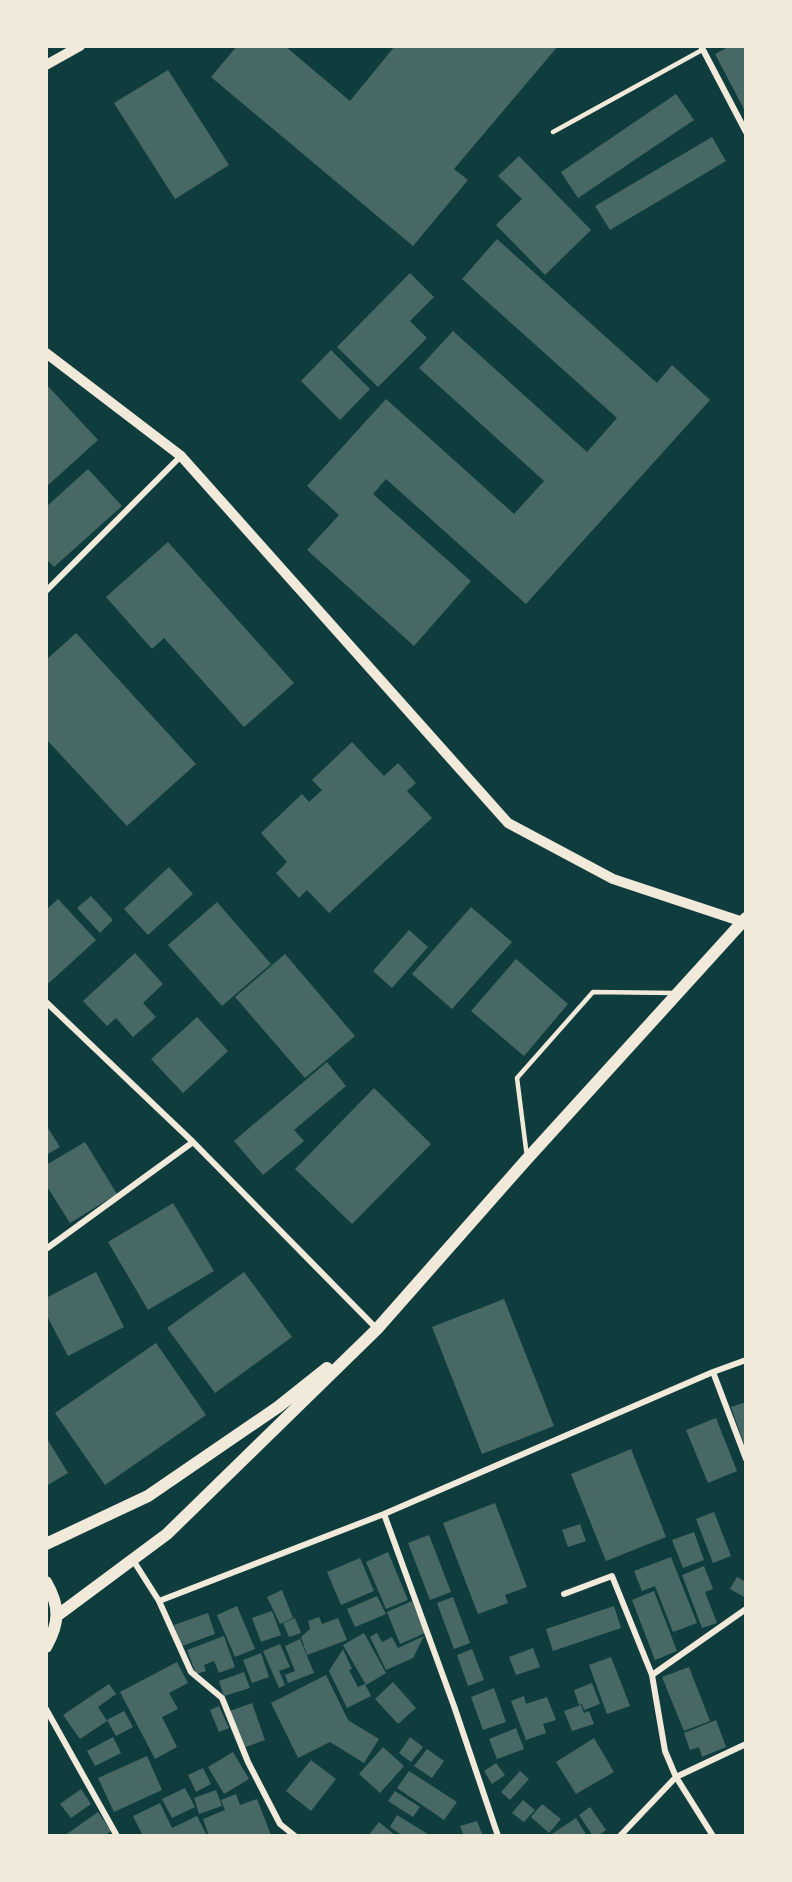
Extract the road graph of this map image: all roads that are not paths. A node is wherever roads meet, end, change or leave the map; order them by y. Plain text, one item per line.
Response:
1 (80, 46) edge
2 (704, 48) edge
3 (46, 65) edge
4 (553, 132) dead end
5 (746, 132) edge
6 (46, 353) edge
7 (181, 456) junction
8 (46, 591) edge
9 (744, 921) edge
10 (678, 993) junction
11 (47, 1002) edge
12 (193, 1142) junction
13 (527, 1159) junction
14 (46, 1249) edge
15 (377, 1329) junction
16 (746, 1360) edge
17 (713, 1372) junction
18 (746, 1459) edge
19 (384, 1514) junction
20 (46, 1544) edge
21 (133, 1560) junction
22 (46, 1582) edge
23 (564, 1594) dead end
24 (159, 1601) junction
25 (746, 1609) edge
26 (57, 1615) junction
27 (46, 1647) edge
28 (651, 1675) junction
29 (46, 1709) edge
30 (746, 1744) edge
31 (676, 1777) junction
32 (117, 1836) edge
33 (295, 1836) edge
34 (498, 1836) edge
35 (620, 1836) edge
36 (713, 1836) edge

1 - 3 street
2 - 4 lane
2 - 5 street
6 - 7 street
7 - 8 street
7 - 9 street
9 - 10 main road
10 - 13 main road
10 - 13 lane
11 - 12 street
12 - 14 street
12 - 15 street
13 - 15 main road
15 - 20 main road
15 - 21 main road
16 - 17 street
17 - 18 street
17 - 19 street
19 - 24 street
19 - 34 street
21 - 24 street
21 - 26 main road
22 - 26 main road
23 - 28 street
24 - 33 street
25 - 28 street
26 - 27 main road
28 - 31 street
29 - 32 street
30 - 31 street
31 - 35 street
31 - 36 street

